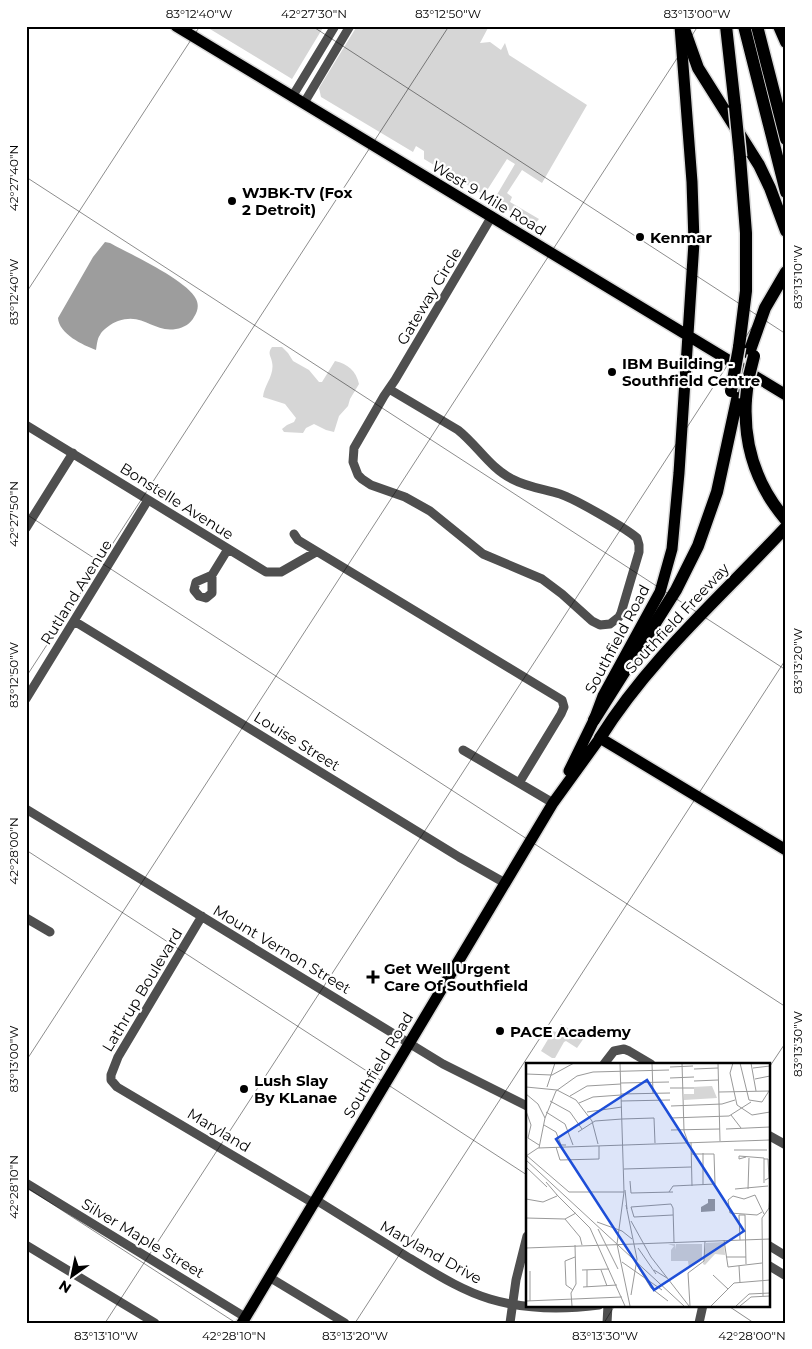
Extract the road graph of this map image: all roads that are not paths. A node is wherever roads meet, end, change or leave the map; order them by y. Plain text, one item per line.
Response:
1 (176, 26) edge
2 (350, 26) edge
3 (682, 26) edge
4 (726, 26) edge
5 (744, 26) edge
6 (757, 26) edge
7 (779, 26) edge
8 (333, 29) edge
9 (342, 39) junction
10 (786, 42) edge
11 (292, 96) junction
12 (304, 103) junction
13 (786, 139) edge
14 (786, 192) edge
15 (492, 216) junction
16 (786, 231) edge
17 (781, 280) edge
18 (689, 337) junction
19 (747, 352) junction
20 (389, 389) junction
21 (738, 395) junction
22 (786, 395) edge
23 (26, 425) edge
24 (73, 453) junction
25 (148, 500) junction
26 (786, 520) edge
27 (26, 528) edge
28 (781, 532) edge
29 (294, 534) dead end
30 (228, 549) junction
31 (316, 552) junction
32 (212, 575) dead end
33 (74, 621) junction
34 (26, 699) edge
35 (594, 720) junction
36 (600, 738) junction
37 (463, 750) dead end
38 (518, 783) junction
39 (555, 801) junction
40 (26, 809) edge
41 (786, 850) edge
42 (505, 883) junction
43 (202, 916) junction
44 (26, 918) edge
45 (50, 932) dead end
46 (409, 1043) junction
47 (605, 1063) edge
48 (649, 1063) edge
49 (111, 1080) joint
50 (525, 1107) edge
51 (770, 1136) edge
52 (786, 1145) edge
53 (29, 1184) edge
54 (26, 1194) edge
55 (314, 1202) junction
56 (526, 1240) edge
57 (26, 1244) edge
58 (770, 1247) edge
59 (786, 1256) edge
60 (770, 1266) edge
61 (786, 1276) edge
62 (269, 1277) junction
63 (512, 1304) junction
64 (526, 1306) edge
65 (530, 1306) edge
66 (589, 1306) edge
67 (608, 1306) edge
68 (703, 1306) edge
69 (244, 1320) edge
70 (155, 1323) edge
71 (345, 1323) edge
72 (510, 1323) edge
73 (608, 1323) edge
74 (699, 1323) edge

1 - 11 main road, West 9 Mile Road
2 - 9 street
3 - 16 highway
3 - 18 main road, Southfield Road
4 - 19 highway, bridge
5 - 14 highway
6 - 13 highway
7 - 10 highway
8 - 9 street
8 - 11 street
9 - 12 street
11 - 12 main road, West 9 Mile Road
12 - 15 main road, West 9 Mile Road
15 - 18 main road, West 9 Mile Road
15 - 20 street, Gateway Circle
17 - 19 highway
18 - 22 main road, West 9 Mile Road
18 - 35 main road, Southfield Road
19 - 21 highway, bridge
19 - 21 highway, bridge
20 - 20 street, Gateway Circle
21 - 26 highway
21 - 35 highway
23 - 24 street, Bonstelle Avenue
24 - 25 street, Bonstelle Avenue
24 - 27 street
25 - 30 street, Bonstelle Avenue
25 - 33 street, Rutland Avenue
28 - 36 highway, Southfield Freeway
29 - 31 street
30 - 31 street, Bonstelle Avenue
30 - 32 street
31 - 38 street
33 - 34 street, Rutland Avenue
33 - 42 street, Louise Street
35 - 39 main road, Southfield Road
36 - 39 main road, Southfield Road
36 - 41 main road
37 - 38 street
38 - 39 street
39 - 42 main road, Southfield Road
40 - 43 street, Mount Vernon Street
42 - 46 main road, Southfield Road
43 - 46 street, Mount Vernon Street
43 - 49 street, Lathrup Boulevard
44 - 45 street
46 - 50 street, Mount Vernon Street
46 - 55 main road, Southfield Road
47 - 48 street
49 - 55 street, Maryland
51 - 52 street
53 - 54 street
53 - 69 street, Silver Maple Street
55 - 62 main road, Southfield Road
55 - 63 street, Maryland Drive
56 - 63 street
57 - 70 street
58 - 59 street
60 - 61 street
62 - 69 main road, Southfield Road
62 - 71 street
63 - 64 street, Maryland Drive
63 - 72 street
65 - 66 street, Maryland Drive
67 - 73 street
68 - 74 street

